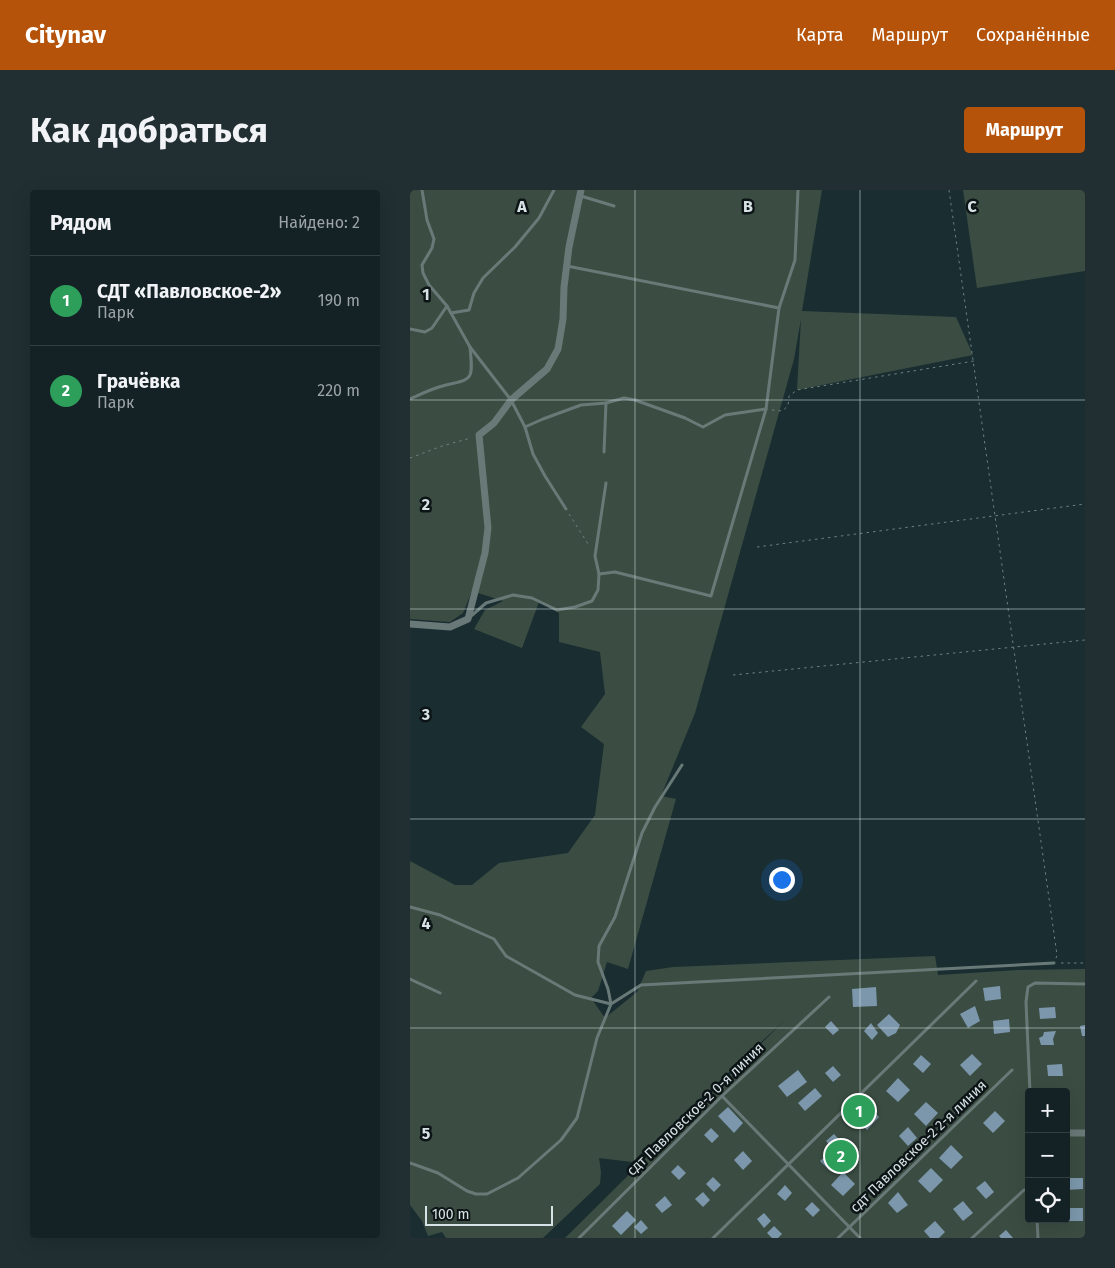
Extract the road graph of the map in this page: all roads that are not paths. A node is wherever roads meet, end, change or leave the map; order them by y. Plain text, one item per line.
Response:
1 (422, 190) edge
2 (554, 190) edge
3 (798, 190) edge
4 (581, 193) edge
5 (614, 206) dead end
6 (567, 266) junction
7 (448, 306) junction
8 (779, 308) junction
9 (451, 312) junction
10 (410, 329) edge
11 (470, 346) junction
12 (410, 399) edge
13 (511, 400) junction
14 (606, 403) junction
15 (766, 409) junction
16 (525, 427) junction
17 (604, 452) dead end
18 (606, 483) dead end
19 (566, 509) road end
20 (599, 574) junction
21 (468, 619) junction
22 (410, 624) edge
23 (682, 765) dead end
24 (410, 907) edge
25 (1054, 963) road end
26 (410, 979) edge
27 (976, 981) dead end
28 (1085, 984) edge
29 (440, 993) dead end
30 (829, 997) dead end
31 (611, 1004) junction
32 (1012, 1070) dead end
33 (1030, 1088) edge
34 (722, 1096) junction
35 (1070, 1133) edge
36 (1085, 1133) edge
37 (410, 1163) edge
38 (788, 1165) junction
39 (1024, 1190) dead end
40 (1036, 1223) edge
41 (849, 1227) junction
42 (579, 1238) edge
43 (712, 1238) edge
44 (838, 1238) edge
45 (860, 1238) edge
46 (972, 1238) edge
47 (1038, 1238) edge

1 - 7 lane
2 - 9 lane
3 - 8 lane
4 - 5 lane
4 - 6 street
6 - 8 lane
6 - 13 street
7 - 9 lane
7 - 10 lane
8 - 15 lane
9 - 11 lane
11 - 12 lane
11 - 13 lane
13 - 16 lane
13 - 21 street
14 - 15 lane
14 - 16 lane
14 - 17 lane
15 - 20 lane
16 - 19 lane
18 - 20 lane
20 - 21 lane
21 - 22 street
23 - 31 lane
24 - 31 lane
25 - 31 lane
26 - 29 lane
27 - 38 lane
28 - 33 lane
30 - 34 lane, сдт Павловское-2 0-я линия
31 - 37 lane
32 - 41 lane, сдт Павловское-2 2-я линия
34 - 38 lane
34 - 42 lane, сдт Павловское-2 0-я линия
35 - 36 street
38 - 41 lane
38 - 43 lane
39 - 46 lane
40 - 47 lane
41 - 44 lane, сдт Павловское-2 2-я линия
41 - 45 lane

